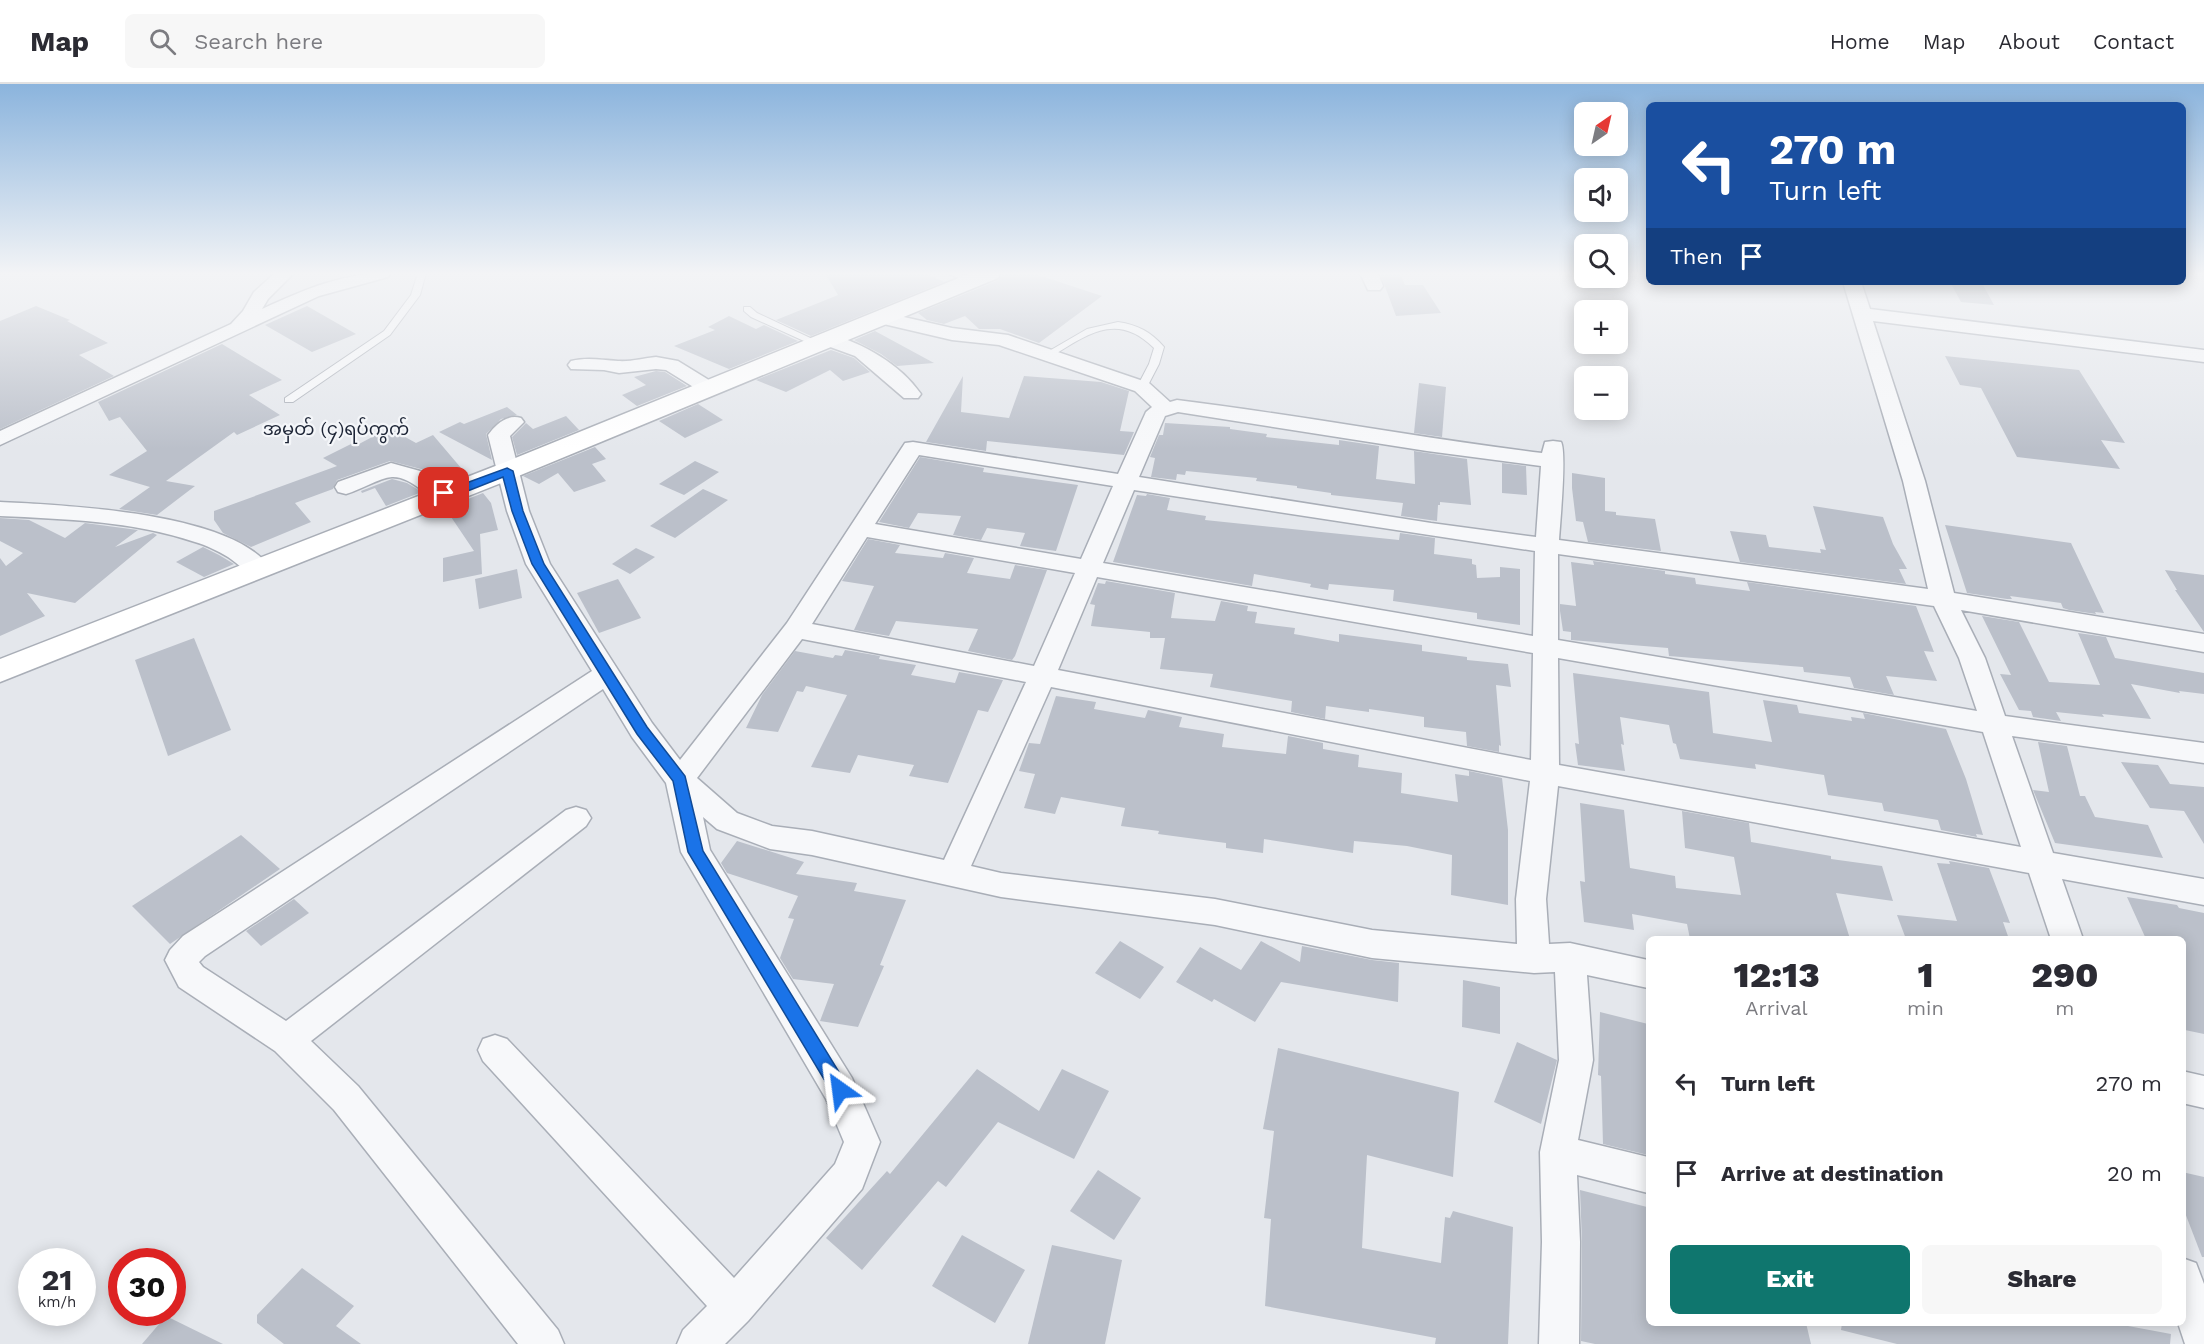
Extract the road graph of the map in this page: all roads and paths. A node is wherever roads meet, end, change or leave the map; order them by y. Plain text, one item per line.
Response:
1 (228, 332) edge
2 (388, 332) edge
3 (798, 332) edge
4 (849, 332) edge
5 (942, 332) edge
6 (1085, 332) edge
7 (1139, 332) edge
8 (1868, 332) edge
9 (2007, 332) edge
10 (824, 342) junction
11 (1048, 354) junction
12 (2204, 356) edge
13 (578, 365) dead end
14 (1142, 387) junction
15 (710, 388) junction
16 (911, 394) dead end
17 (289, 400) dead end
18 (1166, 408) junction
19 (514, 422) dead end
20 (0, 440) edge
21 (507, 471) junction
22 (1124, 481) junction
23 (346, 487) dead end
24 (446, 495) junction
25 (0, 509) edge
26 (861, 529) junction
27 (1547, 546) junction
28 (1088, 568) junction
29 (259, 569) junction
30 (1943, 599) junction
31 (796, 629) junction
32 (2204, 643) edge
33 (1545, 646) junction
34 (0, 671) edge
35 (606, 674) junction
36 (1042, 676) junction
37 (1994, 724) junction
38 (2204, 753) edge
39 (1545, 773) junction
40 (680, 780) junction
41 (576, 818) dead end
42 (2041, 863) junction
43 (952, 875) junction
44 (2204, 892) edge
45 (2066, 936) edge
46 (1570, 957) junction
47 (1534, 959) junction
48 (1646, 974) edge
49 (287, 1040) junction
50 (495, 1050) dead end
51 (2186, 1088) edge
52 (2204, 1092) edge
53 (1558, 1152) junction
54 (1646, 1174) edge
55 (2186, 1289) edge
56 (734, 1307) junction
57 (2197, 1323) edge
58 (544, 1344) edge
59 (697, 1344) edge
60 (1558, 1344) edge

1 - 20 street
2 - 17 lane
3 - 10 lane
4 - 10 street
5 - 11 street
6 - 11 lane
7 - 14 lane
8 - 30 street
9 - 12 street
10 - 15 street
10 - 16 street
11 - 14 street
13 - 15 street
14 - 18 street
15 - 21 street
18 - 22 street
18 - 27 street
19 - 21 street
21 - 24 street
21 - 35 street
22 - 26 street
22 - 27 street
22 - 28 street
23 - 24 street
24 - 29 street
25 - 29 street
26 - 28 street
26 - 31 street
27 - 30 street
27 - 33 street
28 - 33 street
28 - 36 street
29 - 34 street
30 - 32 street
30 - 37 street
31 - 36 street
31 - 40 street
33 - 37 street
33 - 39 street
35 - 40 street
35 - 49 street
36 - 39 street
36 - 43 street
37 - 38 street
37 - 42 street
39 - 42 street
39 - 47 street
40 - 43 street
40 - 56 street
41 - 49 street
42 - 44 street
42 - 45 street
43 - 47 street
46 - 47 street
46 - 48 street
46 - 53 street
49 - 58 street
50 - 56 street
51 - 52 street
53 - 54 street
53 - 60 street
55 - 57 street
56 - 59 street

